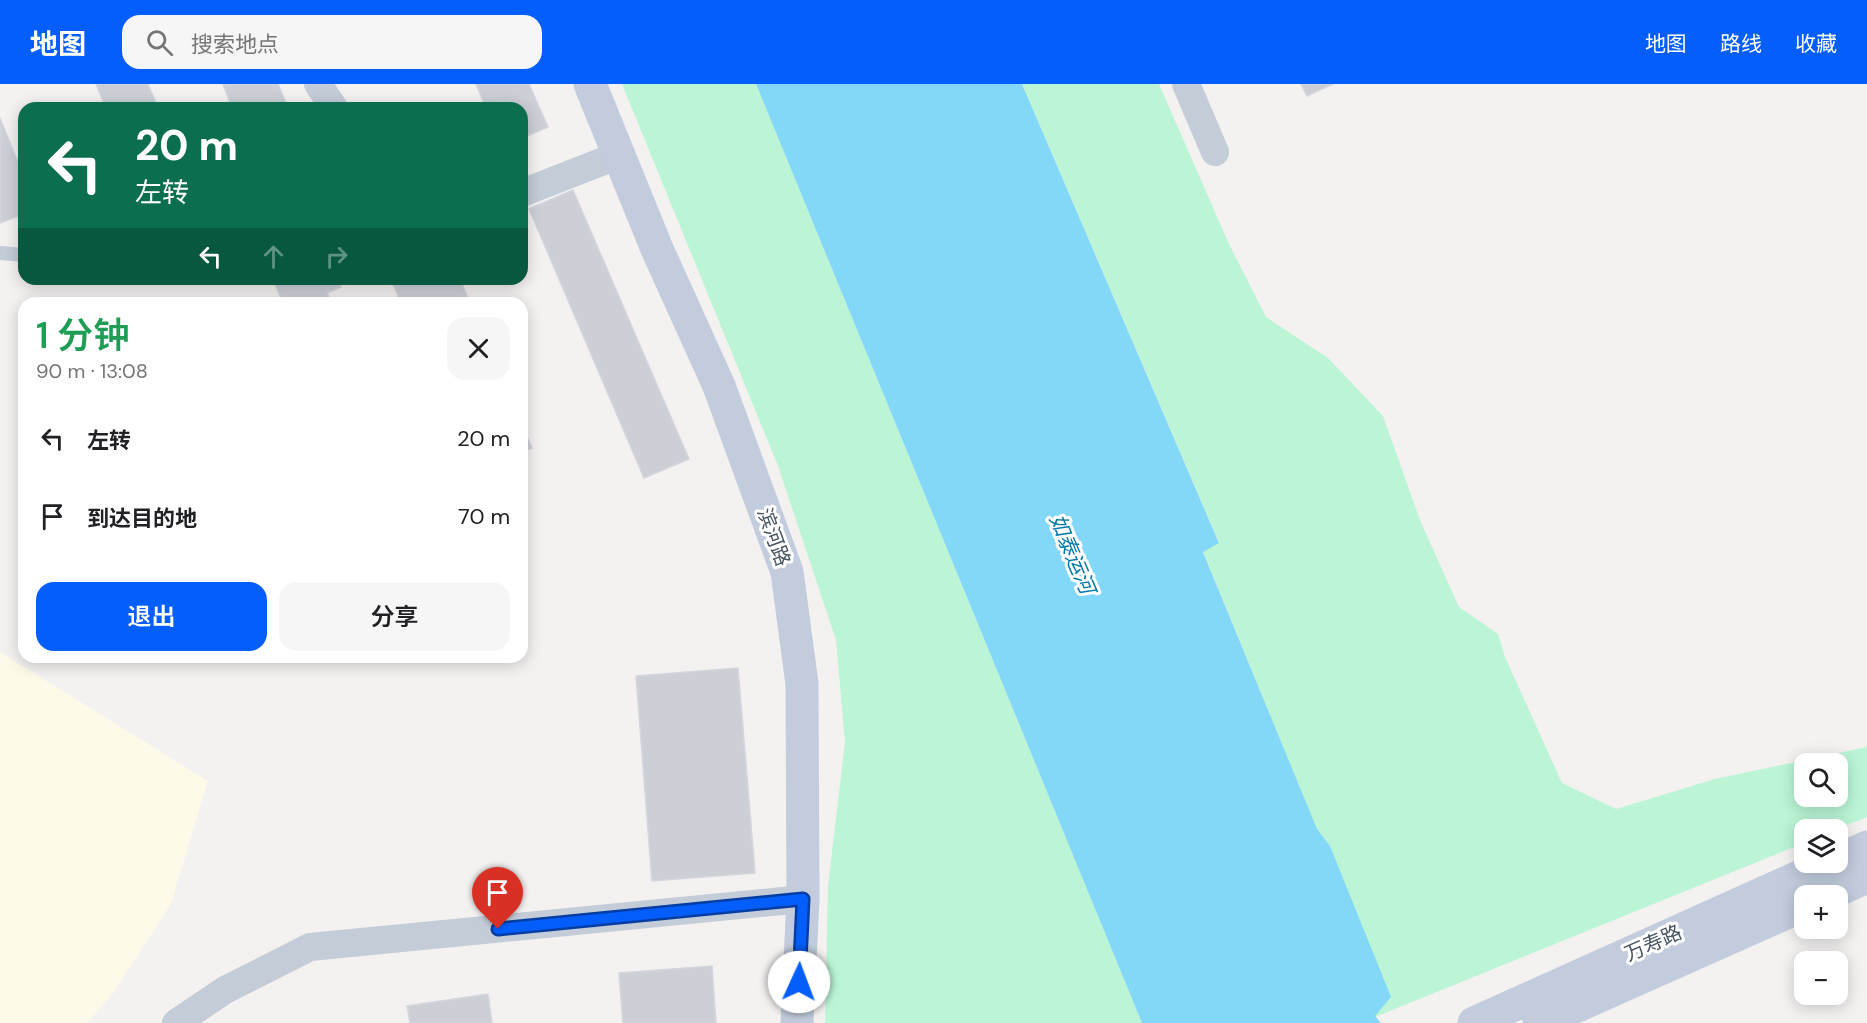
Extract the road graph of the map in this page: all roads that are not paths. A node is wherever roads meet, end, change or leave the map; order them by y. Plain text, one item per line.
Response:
1 (318, 84) edge
2 (590, 84) edge
3 (1186, 84) edge
4 (330, 102) edge
5 (1215, 152) dead end
6 (619, 155) junction
7 (528, 191) edge
8 (0, 254) edge
9 (18, 255) edge
10 (1867, 847) edge
11 (1848, 856) edge
12 (1808, 873) edge
13 (1867, 877) edge
14 (1848, 886) edge
15 (803, 899) junction
16 (1794, 909) edge
17 (1487, 1017) edge
18 (176, 1023) edge
19 (797, 1023) edge
20 (1539, 1023) edge

1 - 4 street
2 - 6 street, 滨河路
3 - 5 street
6 - 7 street
6 - 15 street, 滨河路
8 - 9 lane
10 - 11 street
12 - 17 street, 万寿路
13 - 14 street
15 - 18 street
15 - 19 street, 滨河路
16 - 20 street, 万寿路

